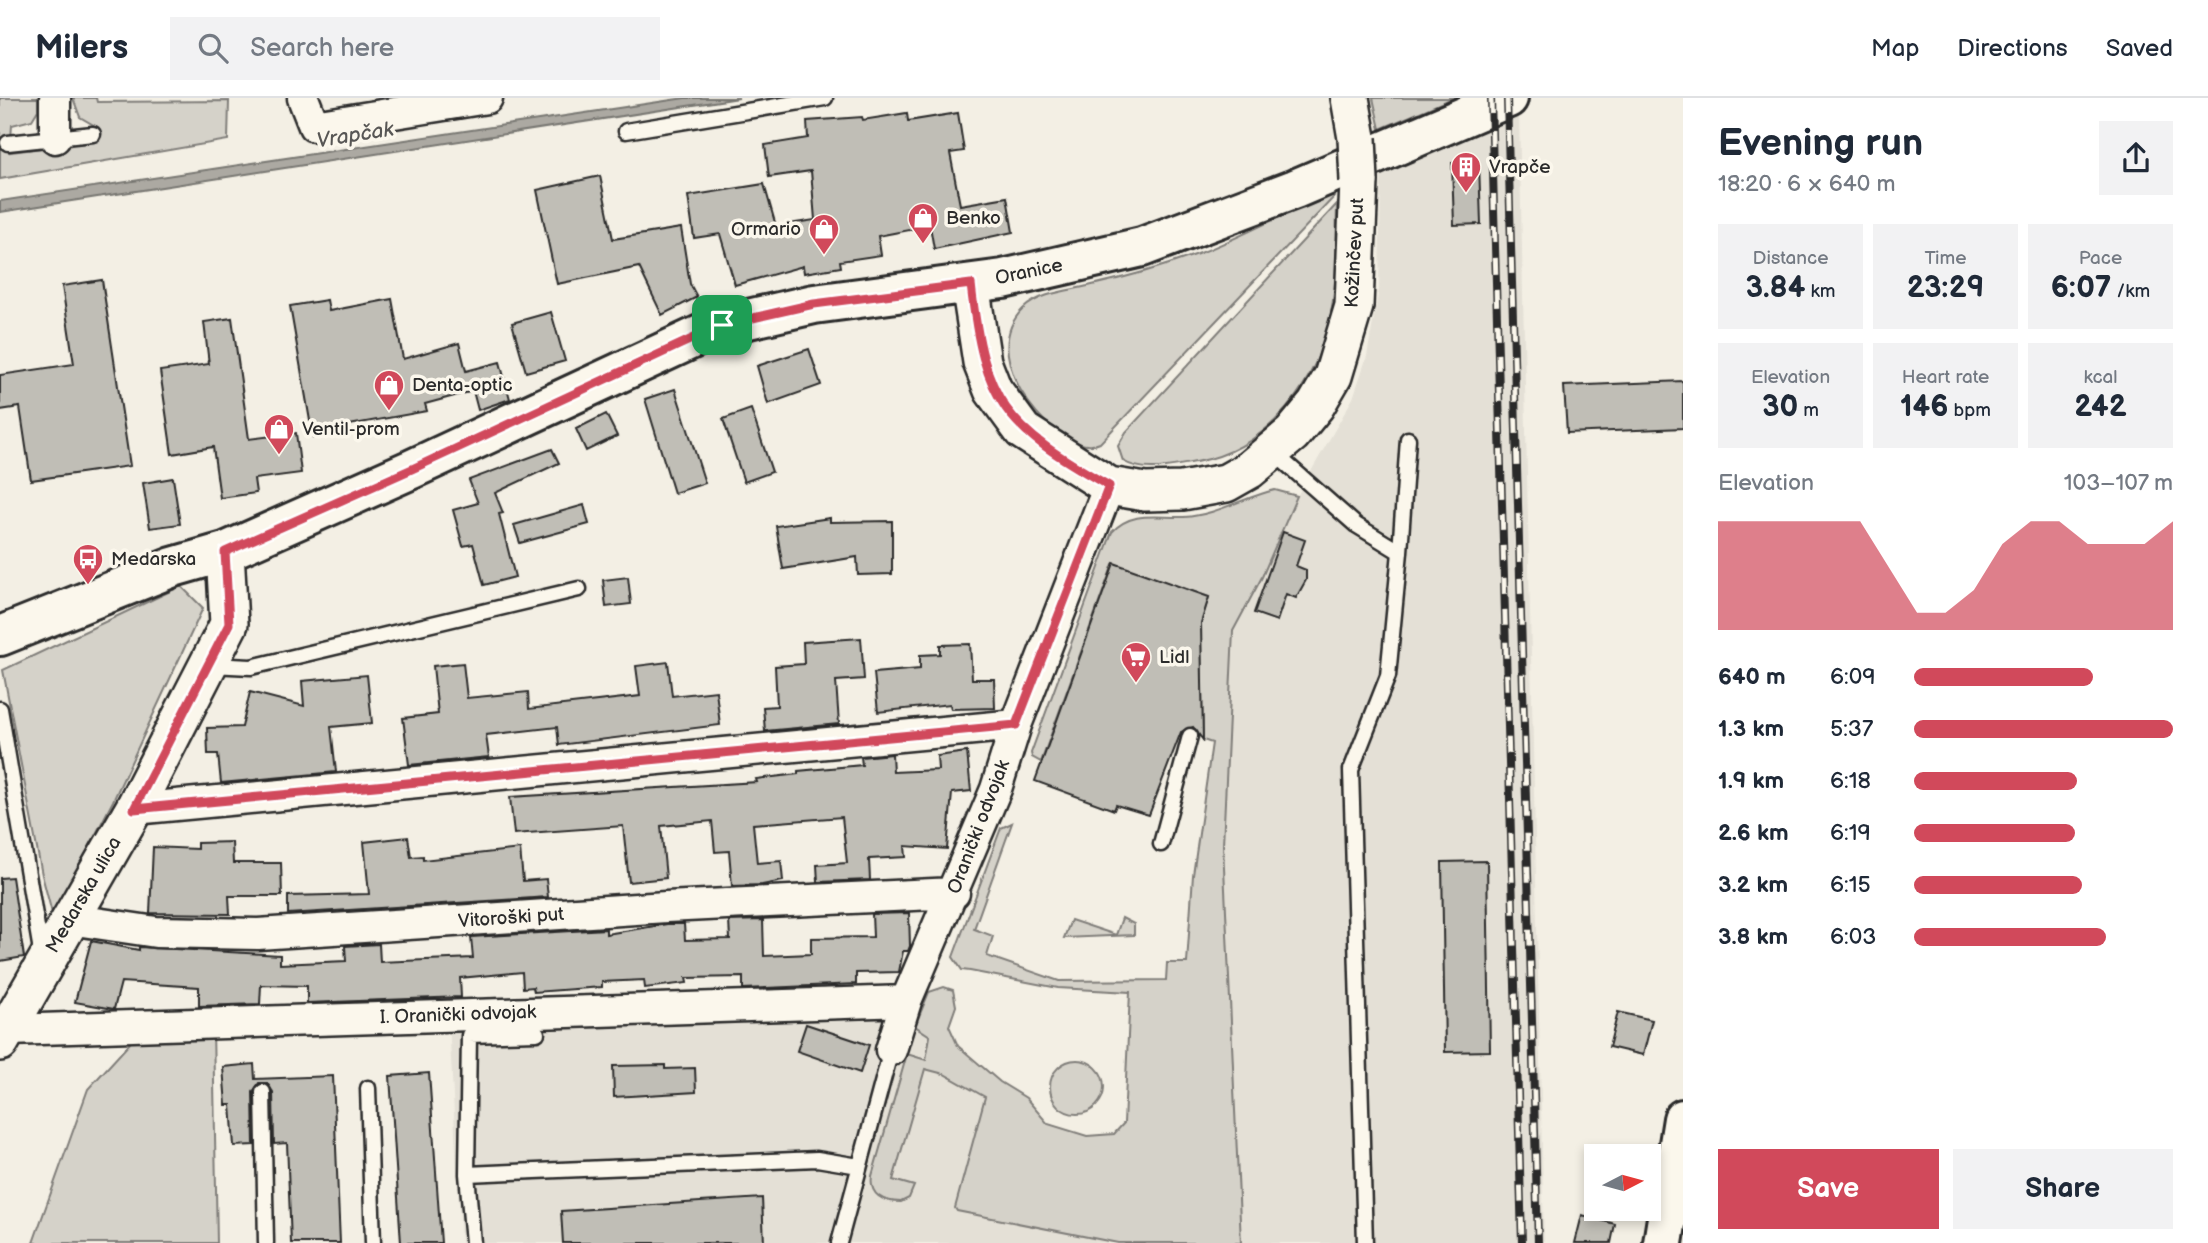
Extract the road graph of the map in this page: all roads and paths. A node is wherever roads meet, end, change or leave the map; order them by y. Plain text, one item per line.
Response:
1 (55, 98) edge
2 (303, 98) edge
3 (487, 98) edge
4 (825, 98) edge
5 (1350, 98) edge
6 (1508, 98) edge
7 (626, 131) dead end
8 (93, 134) dead end
9 (55, 138) junction
10 (8, 143) dead end
11 (971, 284) junction
12 (1408, 439) dead end
13 (1273, 452) junction
14 (1109, 486) junction
15 (225, 552) junction
16 (1400, 552) junction
17 (579, 589) dead end
18 (0, 636) edge
19 (209, 665) junction
20 (0, 709) edge
21 (1016, 725) junction
22 (1190, 736) dead end
23 (134, 809) junction
24 (1161, 844) dead end
25 (954, 893) junction
26 (69, 919) junction
27 (50, 952) junction
28 (906, 1001) junction
29 (537, 1033) dead end
30 (4, 1036) edge
31 (891, 1050) joint
32 (368, 1088) dead end
33 (262, 1092) dead end
34 (1683, 1119) edge
35 (859, 1166) junction
36 (467, 1174) junction
37 (266, 1243) edge
38 (373, 1243) edge
39 (472, 1243) edge
40 (839, 1243) edge
41 (1365, 1243) edge
42 (1663, 1243) edge

1 - 9 street
2 - 3 street
4 - 7 lane
5 - 13 street, Kožinčev put, bridge
6 - 11 main road, Oranice
8 - 9 lane
9 - 10 lane
11 - 14 street, Kožinčev put
11 - 15 main road, Oranice
12 - 16 lane
13 - 14 street, Kožinčev put
13 - 16 lane
14 - 21 street, Oranički odvojak
15 - 18 main road, Oranice
15 - 19 street, Medarska ulica
16 - 41 lane
17 - 19 lane
19 - 23 street, Medarska ulica
20 - 27 lane
21 - 23 street
21 - 25 street, Oranički odvojak
22 - 24 lane
23 - 26 street, Medarska ulica
25 - 26 street, Vitoroški put
25 - 28 street, Oranički odvojak
26 - 27 street, Medarska ulica
27 - 30 street, Medarska ulica
28 - 30 street, I. Oranički odvojak
28 - 31 street, Oranički odvojak
29 - 36 lane
31 - 35 lane
32 - 38 lane
33 - 37 lane
34 - 42 main road
35 - 36 lane
35 - 40 lane
36 - 39 lane

